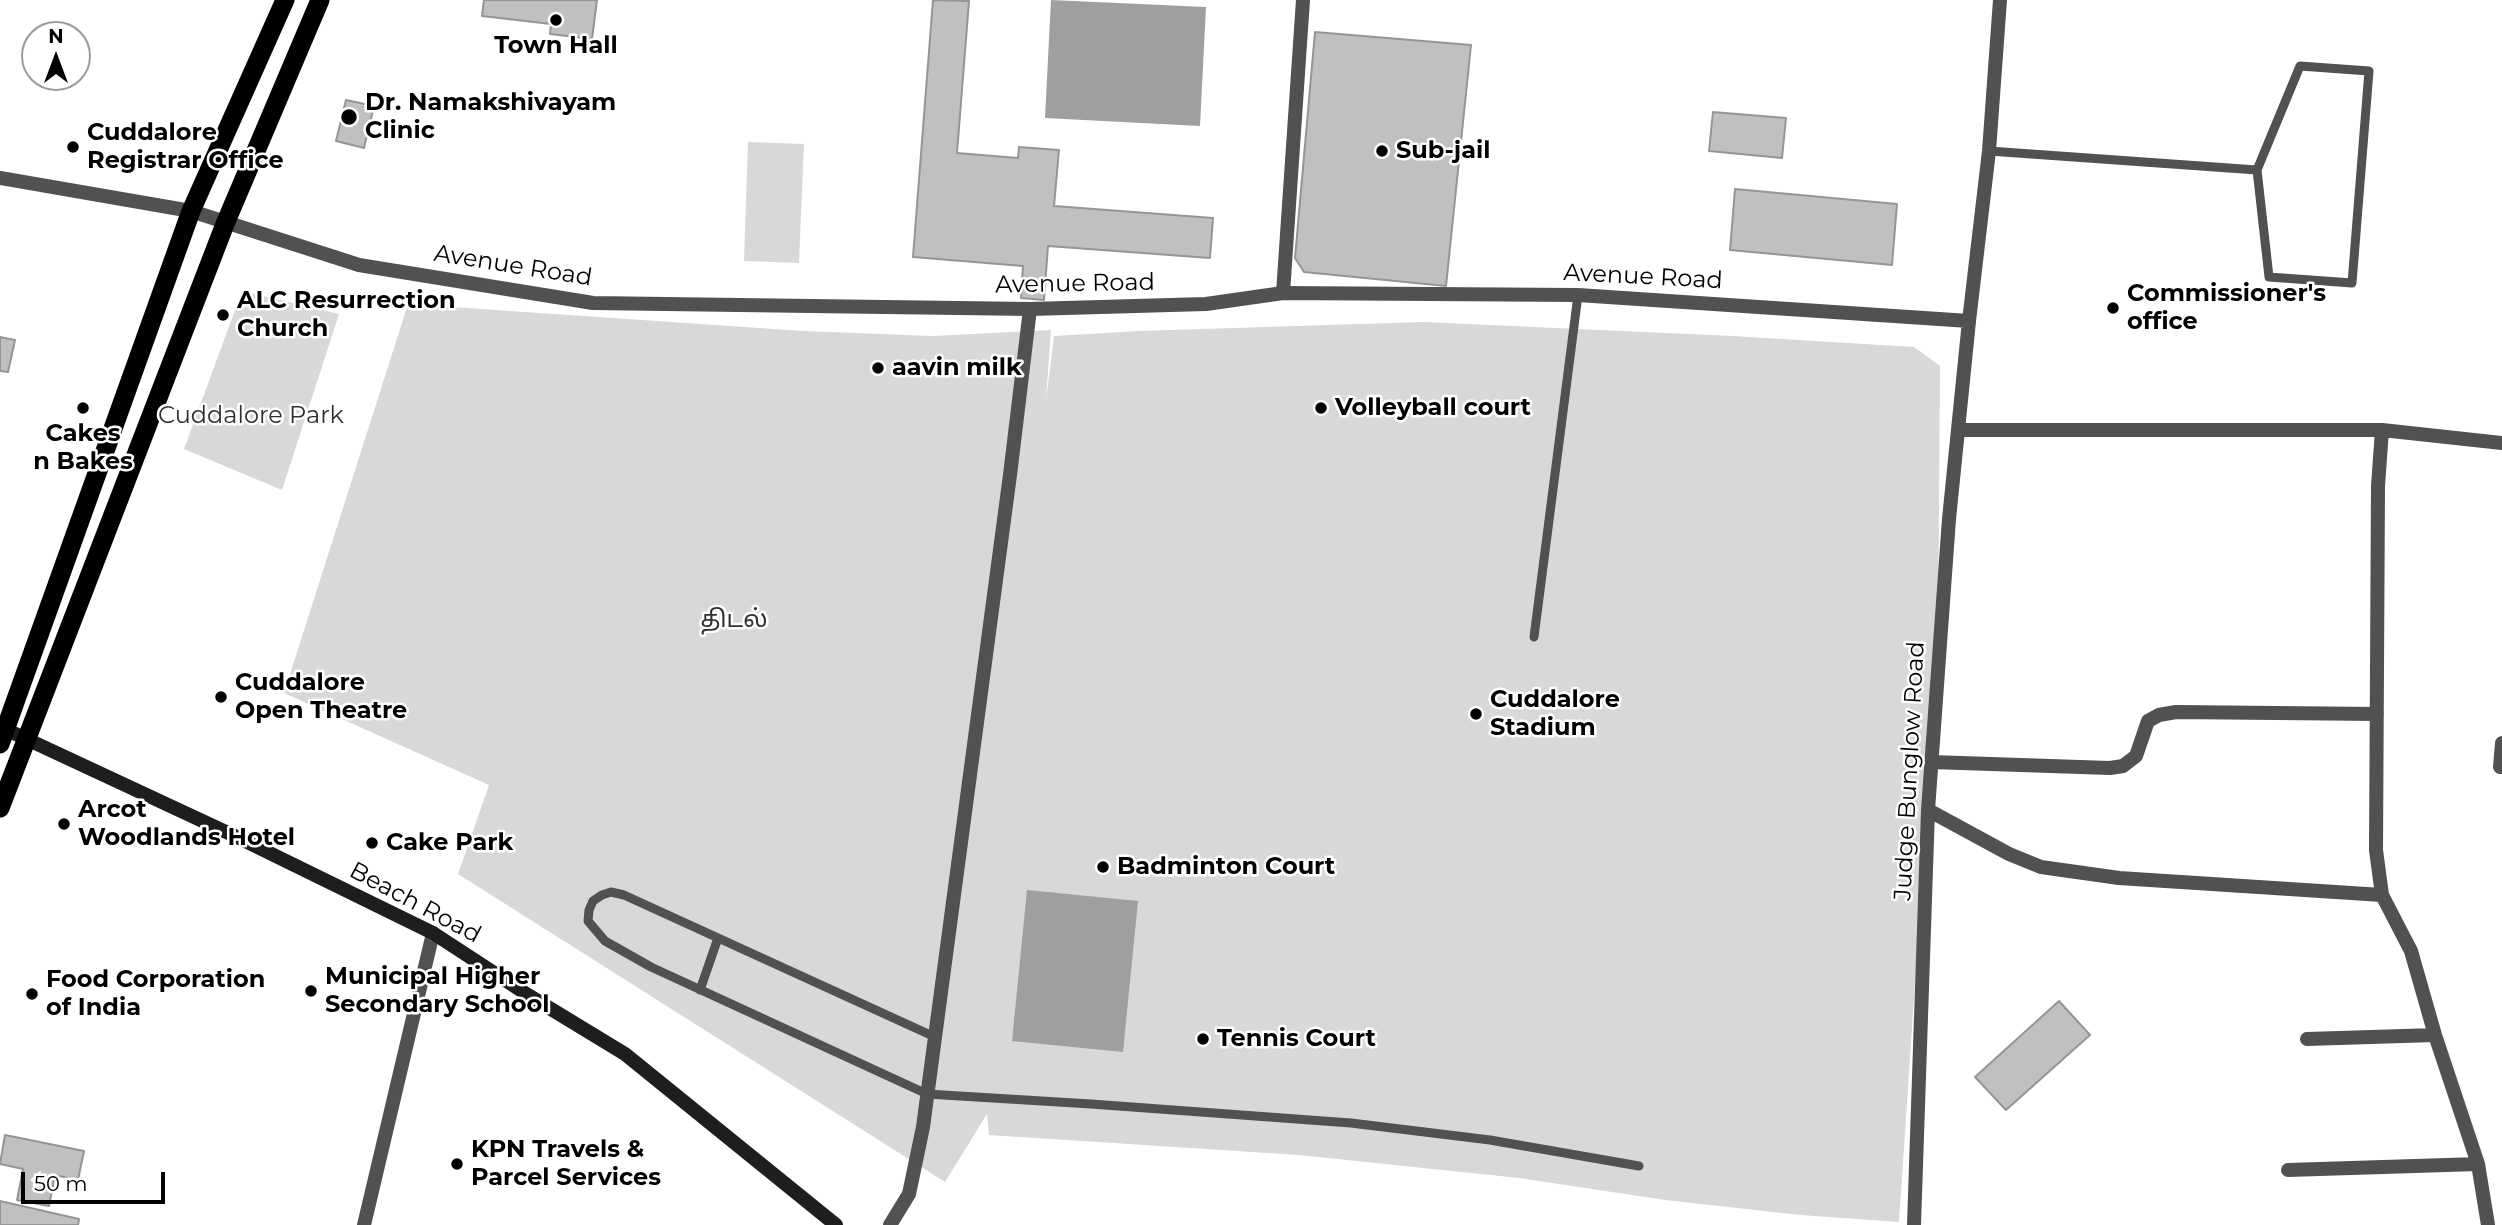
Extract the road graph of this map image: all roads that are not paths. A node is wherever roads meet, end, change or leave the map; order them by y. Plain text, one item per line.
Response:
1 (285, 0) edge
2 (320, 0) edge
3 (1303, 0) edge
4 (2000, 0) edge
5 (1989, 151) junction
6 (2257, 170) junction
7 (0, 178) edge
8 (191, 211) junction
9 (225, 224) junction
10 (1283, 293) junction
11 (1578, 295) junction
12 (1030, 309) junction
13 (1969, 321) junction
14 (1959, 430) junction
15 (2382, 430) junction
16 (2502, 443) edge
17 (1534, 637) dead end
18 (2377, 714) junction
19 (2, 733) edge
20 (26, 738) junction
21 (2502, 743) edge
22 (1931, 762) junction
23 (2500, 768) dead end
24 (0, 807) edge
25 (1928, 810) junction
26 (2382, 895) junction
27 (433, 933) junction
28 (718, 938) junction
29 (700, 990) junction
30 (2435, 1035) junction
31 (935, 1037) junction
32 (2307, 1039) dead end
33 (927, 1094) junction
34 (2478, 1164) junction
35 (1639, 1166) dead end
36 (2288, 1170) dead end
37 (364, 1225) edge
38 (836, 1225) edge
39 (890, 1225) edge
40 (1914, 1225) edge
41 (2488, 1225) edge

1 - 8 highway
2 - 9 highway
3 - 10 street
4 - 5 street, Judge Bunglow Road
5 - 6 lane
5 - 13 street, Judge Bunglow Road
6 - 6 lane
7 - 8 street, Avenue Road
8 - 9 street, Avenue Road
8 - 19 highway
9 - 12 street, Avenue Road
9 - 20 highway
10 - 11 street, Avenue Road
10 - 12 street, Avenue Road
11 - 13 street, Avenue Road
11 - 17 lane
12 - 31 street
13 - 14 street, Judge Bunglow Road
14 - 15 street
14 - 22 street, Judge Bunglow Road
15 - 16 street
15 - 18 street
18 - 22 street
18 - 26 street
19 - 20 main road, Beach Road
20 - 24 highway
20 - 27 main road, Beach Road
21 - 23 street
22 - 25 street, Judge Bunglow Road
25 - 26 street
25 - 40 street, Judge Bunglow Road
26 - 30 street
27 - 37 street
27 - 38 main road, Beach Road
28 - 29 lane
28 - 29 lane
28 - 31 lane
29 - 33 lane
30 - 32 street
30 - 34 street
31 - 33 street
33 - 35 lane
33 - 39 street
34 - 36 street
34 - 41 street

